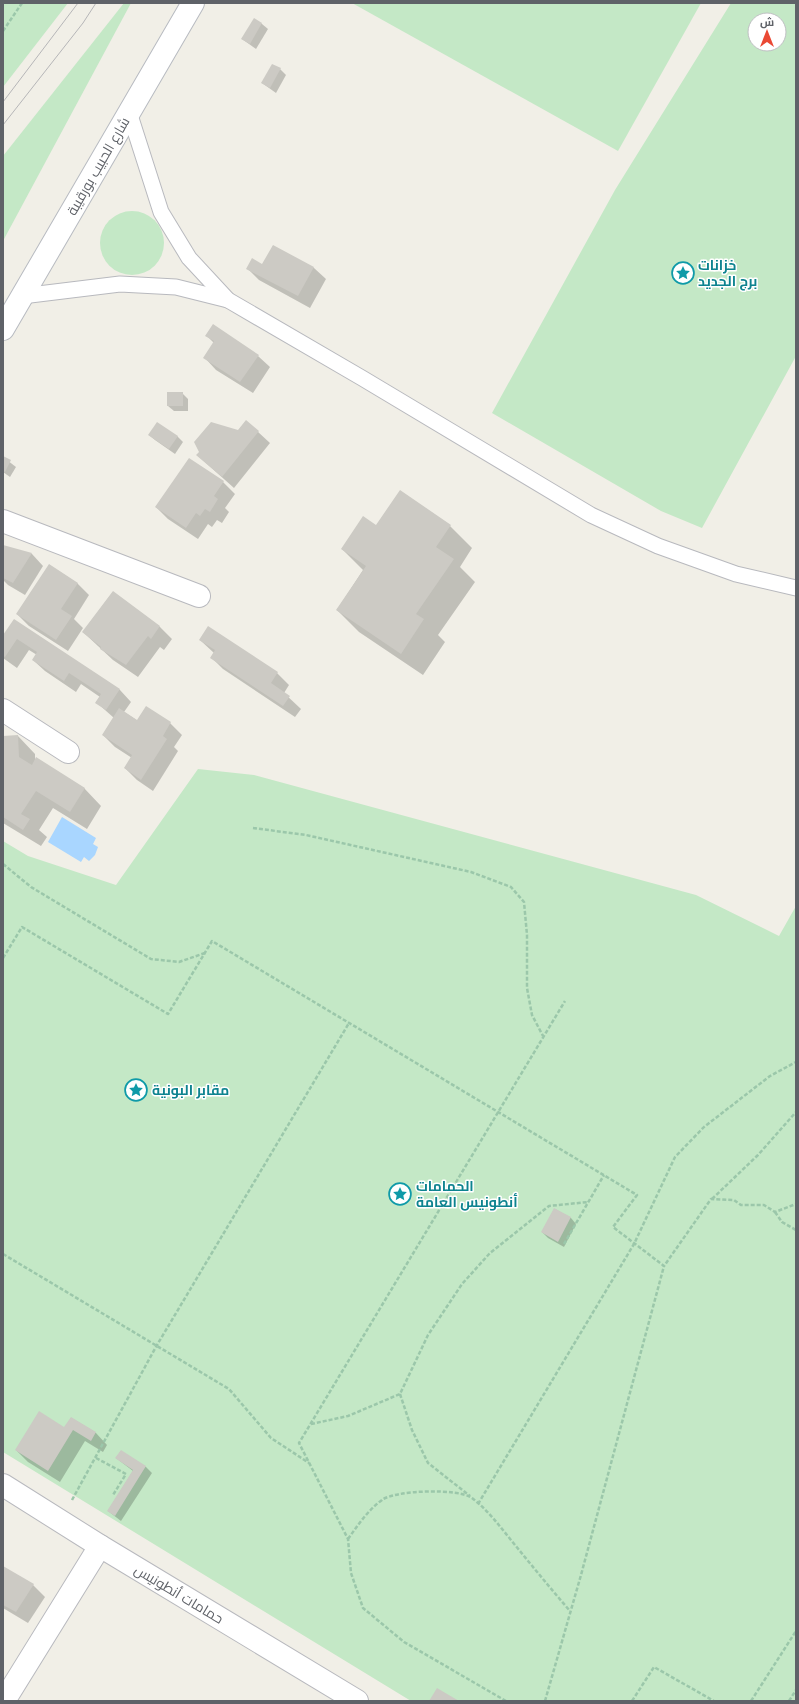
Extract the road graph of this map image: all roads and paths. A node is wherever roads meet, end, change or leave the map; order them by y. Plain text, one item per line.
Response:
1 (22, 3) edge
2 (193, 3) edge
3 (3, 31) edge
4 (129, 112) junction
5 (22, 296) junction
6 (228, 300) junction
7 (3, 330) edge
8 (3, 520) edge
9 (796, 588) edge
10 (199, 596) dead end
11 (3, 710) edge
12 (68, 752) dead end
13 (253, 828) dead end
14 (3, 864) edge
15 (205, 953) junction
16 (3, 958) edge
17 (565, 1001) dead end
18 (349, 1023) junction
19 (543, 1036) junction
20 (796, 1062) edge
21 (498, 1112) junction
22 (796, 1112) edge
23 (604, 1175) junction
24 (711, 1199) junction
25 (588, 1202) junction
26 (796, 1204) edge
27 (775, 1212) junction
28 (796, 1230) edge
29 (564, 1244) dead end
30 (634, 1244) junction
31 (3, 1254) edge
32 (664, 1266) junction
33 (157, 1345) junction
34 (400, 1394) junction
35 (310, 1424) junction
36 (96, 1458) junction
37 (309, 1464) junction
38 (3, 1485) edge
39 (75, 1495) dead end
40 (113, 1495) dead end
41 (470, 1496) junction
42 (478, 1504) junction
43 (348, 1539) junction
44 (100, 1546) junction
45 (570, 1611) junction
46 (796, 1631) edge
47 (796, 1690) edge
48 (752, 1700) edge
49 (4, 1701) edge
50 (357, 1701) edge
51 (506, 1701) edge
52 (545, 1701) edge
53 (632, 1701) edge
54 (714, 1701) edge
55 (757, 1701) edge
56 (789, 1701) edge

1 - 3 path
2 - 4 street, شارع الحبيب بورقيبة
4 - 5 street, شارع الحبيب بورقيبة
4 - 6 lane
5 - 6 lane
5 - 7 street, شارع الحبيب بورقيبة
6 - 9 lane
8 - 10 street
11 - 12 street
13 - 19 path
14 - 15 path
15 - 16 path
15 - 18 path
17 - 19 path
18 - 21 path
18 - 33 path
19 - 21 path
20 - 30 path
21 - 23 path
21 - 35 path
22 - 24 path
23 - 25 path
23 - 30 path
24 - 27 path
24 - 32 path
25 - 29 path
25 - 34 path
26 - 27 path
27 - 28 path
30 - 32 path
30 - 42 path
31 - 33 path
32 - 45 path
33 - 36 path
33 - 37 path
34 - 35 path
34 - 41 path
35 - 37 path
36 - 39 path
36 - 40 path
37 - 43 path
38 - 44 street, حمامات أنطونيس
41 - 42 path
41 - 43 path
42 - 45 path
43 - 51 path
44 - 49 street
44 - 50 street, حمامات أنطونيس
45 - 52 path
46 - 48 path
47 - 56 path
48 - 55 path
53 - 54 path

